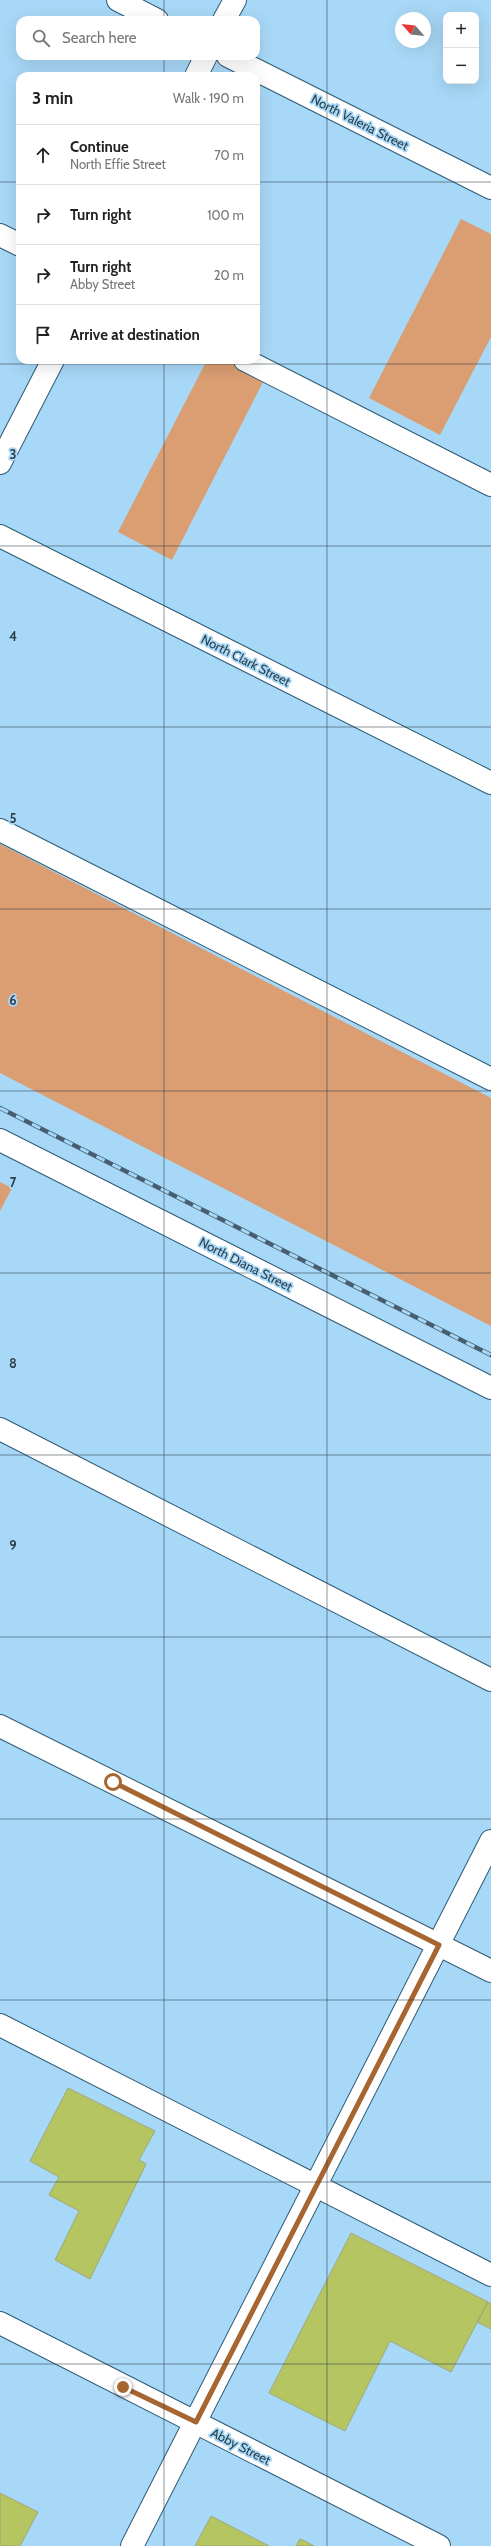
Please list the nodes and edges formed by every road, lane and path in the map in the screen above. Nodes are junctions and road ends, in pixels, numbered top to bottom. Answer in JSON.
{"nodes":[{"id":1,"x":118,"y":0,"type":"edge"},
{"id":2,"x":234,"y":0,"type":"edge"},
{"id":3,"x":149,"y":16,"type":"edge"},
{"id":4,"x":226,"y":16,"type":"edge"},
{"id":5,"x":204,"y":60,"type":"edge"},
{"id":6,"x":236,"y":60,"type":"edge"},
{"id":7,"x":198,"y":72,"type":"edge"},
{"id":8,"x":260,"y":72,"type":"edge"},
{"id":9,"x":260,"y":72,"type":"edge"},
{"id":10,"x":491,"y":188,"type":"edge"},
{"id":11,"x":0,"y":235,"type":"edge"},
{"id":12,"x":16,"y":243,"type":"edge"},
{"id":13,"x":51,"y":364,"type":"edge"},
{"id":14,"x":253,"y":364,"type":"edge"},
{"id":15,"x":0,"y":463,"type":"edge"},
{"id":16,"x":491,"y":485,"type":"edge"},
{"id":17,"x":0,"y":536,"type":"edge"},
{"id":18,"x":491,"y":783,"type":"edge"},
{"id":19,"x":0,"y":830,"type":"edge"},
{"id":20,"x":491,"y":1079,"type":"edge"},
{"id":21,"x":0,"y":1140,"type":"edge"},
{"id":22,"x":491,"y":1388,"type":"edge"},
{"id":23,"x":0,"y":1429,"type":"edge"},
{"id":24,"x":491,"y":1680,"type":"edge"},
{"id":25,"x":0,"y":1726,"type":"edge"},
{"id":26,"x":491,"y":1841,"type":"edge"},
{"id":27,"x":439,"y":1945,"type":"junction"},
{"id":28,"x":491,"y":1971,"type":"edge"},
{"id":29,"x":0,"y":2025,"type":"edge"},
{"id":30,"x":316,"y":2186,"type":"junction"},
{"id":31,"x":491,"y":2275,"type":"edge"},
{"id":32,"x":0,"y":2323,"type":"edge"},
{"id":33,"x":196,"y":2422,"type":"junction"},
{"id":34,"x":132,"y":2546,"type":"edge"},
{"id":35,"x":438,"y":2546,"type":"edge"}],
"edges":[{"from":1,"to":3,"type":"street"},
{"from":2,"to":4,"type":"street"},
{"from":5,"to":7,"type":"street"},
{"from":6,"to":9,"type":"street","name":"North Valeria Street"},
{"from":8,"to":10,"type":"street","name":"North Valeria Street"},
{"from":11,"to":12,"type":"street"},
{"from":13,"to":15,"type":"street"},
{"from":14,"to":16,"type":"street"},
{"from":17,"to":18,"type":"street","name":"North Clark Street"},
{"from":19,"to":20,"type":"street"},
{"from":21,"to":22,"type":"street","name":"North Diana Street"},
{"from":23,"to":24,"type":"street"},
{"from":25,"to":27,"type":"street"},
{"from":26,"to":27,"type":"street"},
{"from":27,"to":28,"type":"street"},
{"from":27,"to":30,"type":"street"},
{"from":29,"to":30,"type":"street"},
{"from":30,"to":31,"type":"street"},
{"from":30,"to":33,"type":"street"},
{"from":32,"to":33,"type":"street","name":"Abby Street"},
{"from":33,"to":34,"type":"street"},
{"from":33,"to":35,"type":"street","name":"Abby Street"}]}
